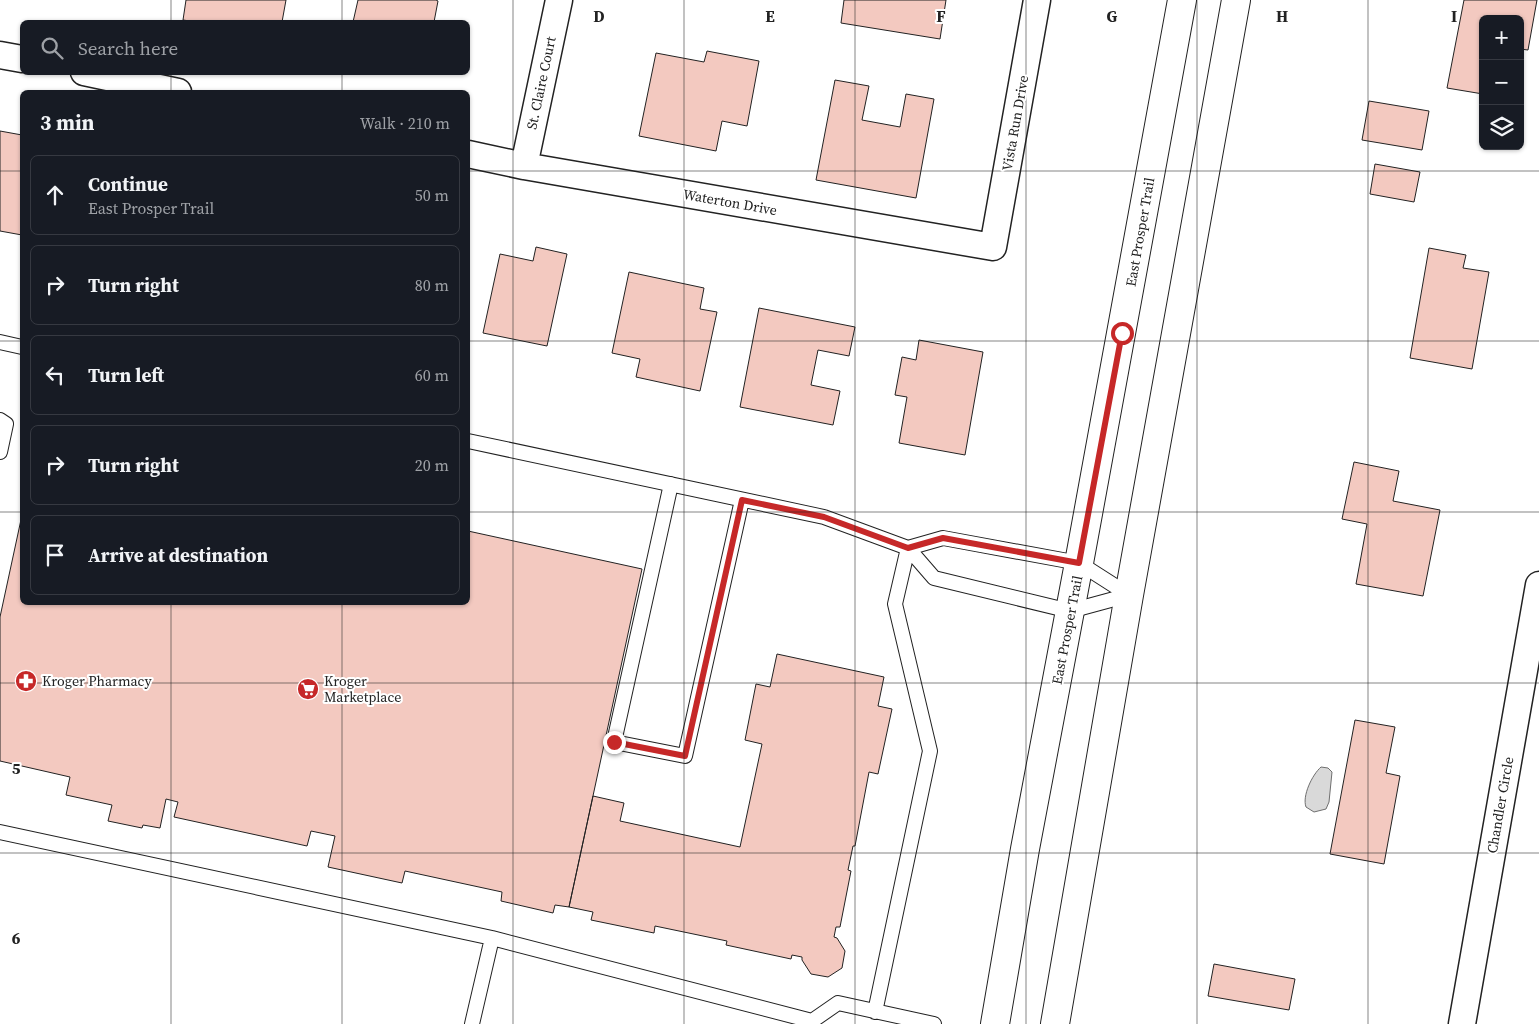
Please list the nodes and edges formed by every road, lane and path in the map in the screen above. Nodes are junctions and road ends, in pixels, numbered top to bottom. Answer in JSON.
{"nodes":[{"id":1,"x":559,"y":0,"type":"edge"},
{"id":2,"x":1036,"y":0,"type":"edge"},
{"id":3,"x":1182,"y":0,"type":"edge"},
{"id":4,"x":1236,"y":0,"type":"edge"},
{"id":5,"x":0,"y":55,"type":"edge"},
{"id":6,"x":20,"y":60,"type":"edge"},
{"id":7,"x":98,"y":75,"type":"edge"},
{"id":8,"x":169,"y":90,"type":"edge"},
{"id":9,"x":470,"y":154,"type":"edge"},
{"id":10,"x":524,"y":166,"type":"junction"},
{"id":11,"x":993,"y":247,"type":"joint"},
{"id":12,"x":0,"y":342,"type":"edge"},
{"id":13,"x":20,"y":347,"type":"edge"},
{"id":14,"x":0,"y":420,"type":"edge"},
{"id":15,"x":470,"y":441,"type":"edge"},
{"id":16,"x":0,"y":452,"type":"edge"},
{"id":17,"x":671,"y":484,"type":"junction"},
{"id":18,"x":742,"y":500,"type":"junction"},
{"id":19,"x":908,"y":548,"type":"junction"},
{"id":20,"x":1079,"y":563,"type":"junction"},
{"id":21,"x":1539,"y":585,"type":"edge"},
{"id":22,"x":1129,"y":595,"type":"junction"},
{"id":23,"x":1070,"y":611,"type":"junction"},
{"id":24,"x":0,"y":832,"type":"edge"},
{"id":25,"x":492,"y":938,"type":"junction"},
{"id":26,"x":876,"y":1012,"type":"junction"},
{"id":27,"x":813,"y":1023,"type":"edge"},
{"id":28,"x":472,"y":1024,"type":"edge"},
{"id":29,"x":934,"y":1024,"type":"edge"},
{"id":30,"x":995,"y":1024,"type":"edge"},
{"id":31,"x":1055,"y":1024,"type":"edge"},
{"id":32,"x":1462,"y":1024,"type":"edge"}],
"edges":[{"from":1,"to":10,"type":"street","name":"St. Claire Court"},
{"from":2,"to":11,"type":"street","name":"Vista Run Drive"},
{"from":3,"to":20,"type":"main road","name":"East Prosper Trail"},
{"from":4,"to":22,"type":"main road"},
{"from":5,"to":6,"type":"street"},
{"from":7,"to":8,"type":"street"},
{"from":9,"to":10,"type":"street","name":"Waterton Drive"},
{"from":10,"to":11,"type":"street","name":"Waterton Drive"},
{"from":12,"to":13,"type":"lane"},
{"from":14,"to":16,"type":"lane"},
{"from":15,"to":17,"type":"lane"},
{"from":17,"to":18,"type":"lane"},
{"from":17,"to":18,"type":"lane"},
{"from":18,"to":19,"type":"lane"},
{"from":19,"to":20,"type":"lane"},
{"from":19,"to":23,"type":"lane"},
{"from":19,"to":26,"type":"lane"},
{"from":20,"to":22,"type":"lane"},
{"from":20,"to":23,"type":"main road","name":"East Prosper Trail"},
{"from":21,"to":32,"type":"street","name":"Chandler Circle"},
{"from":22,"to":23,"type":"lane"},
{"from":22,"to":31,"type":"main road"},
{"from":23,"to":30,"type":"main road","name":"East Prosper Trail"},
{"from":24,"to":25,"type":"lane"},
{"from":25,"to":27,"type":"lane"},
{"from":25,"to":28,"type":"lane"},
{"from":26,"to":27,"type":"lane"},
{"from":26,"to":29,"type":"lane"}]}
